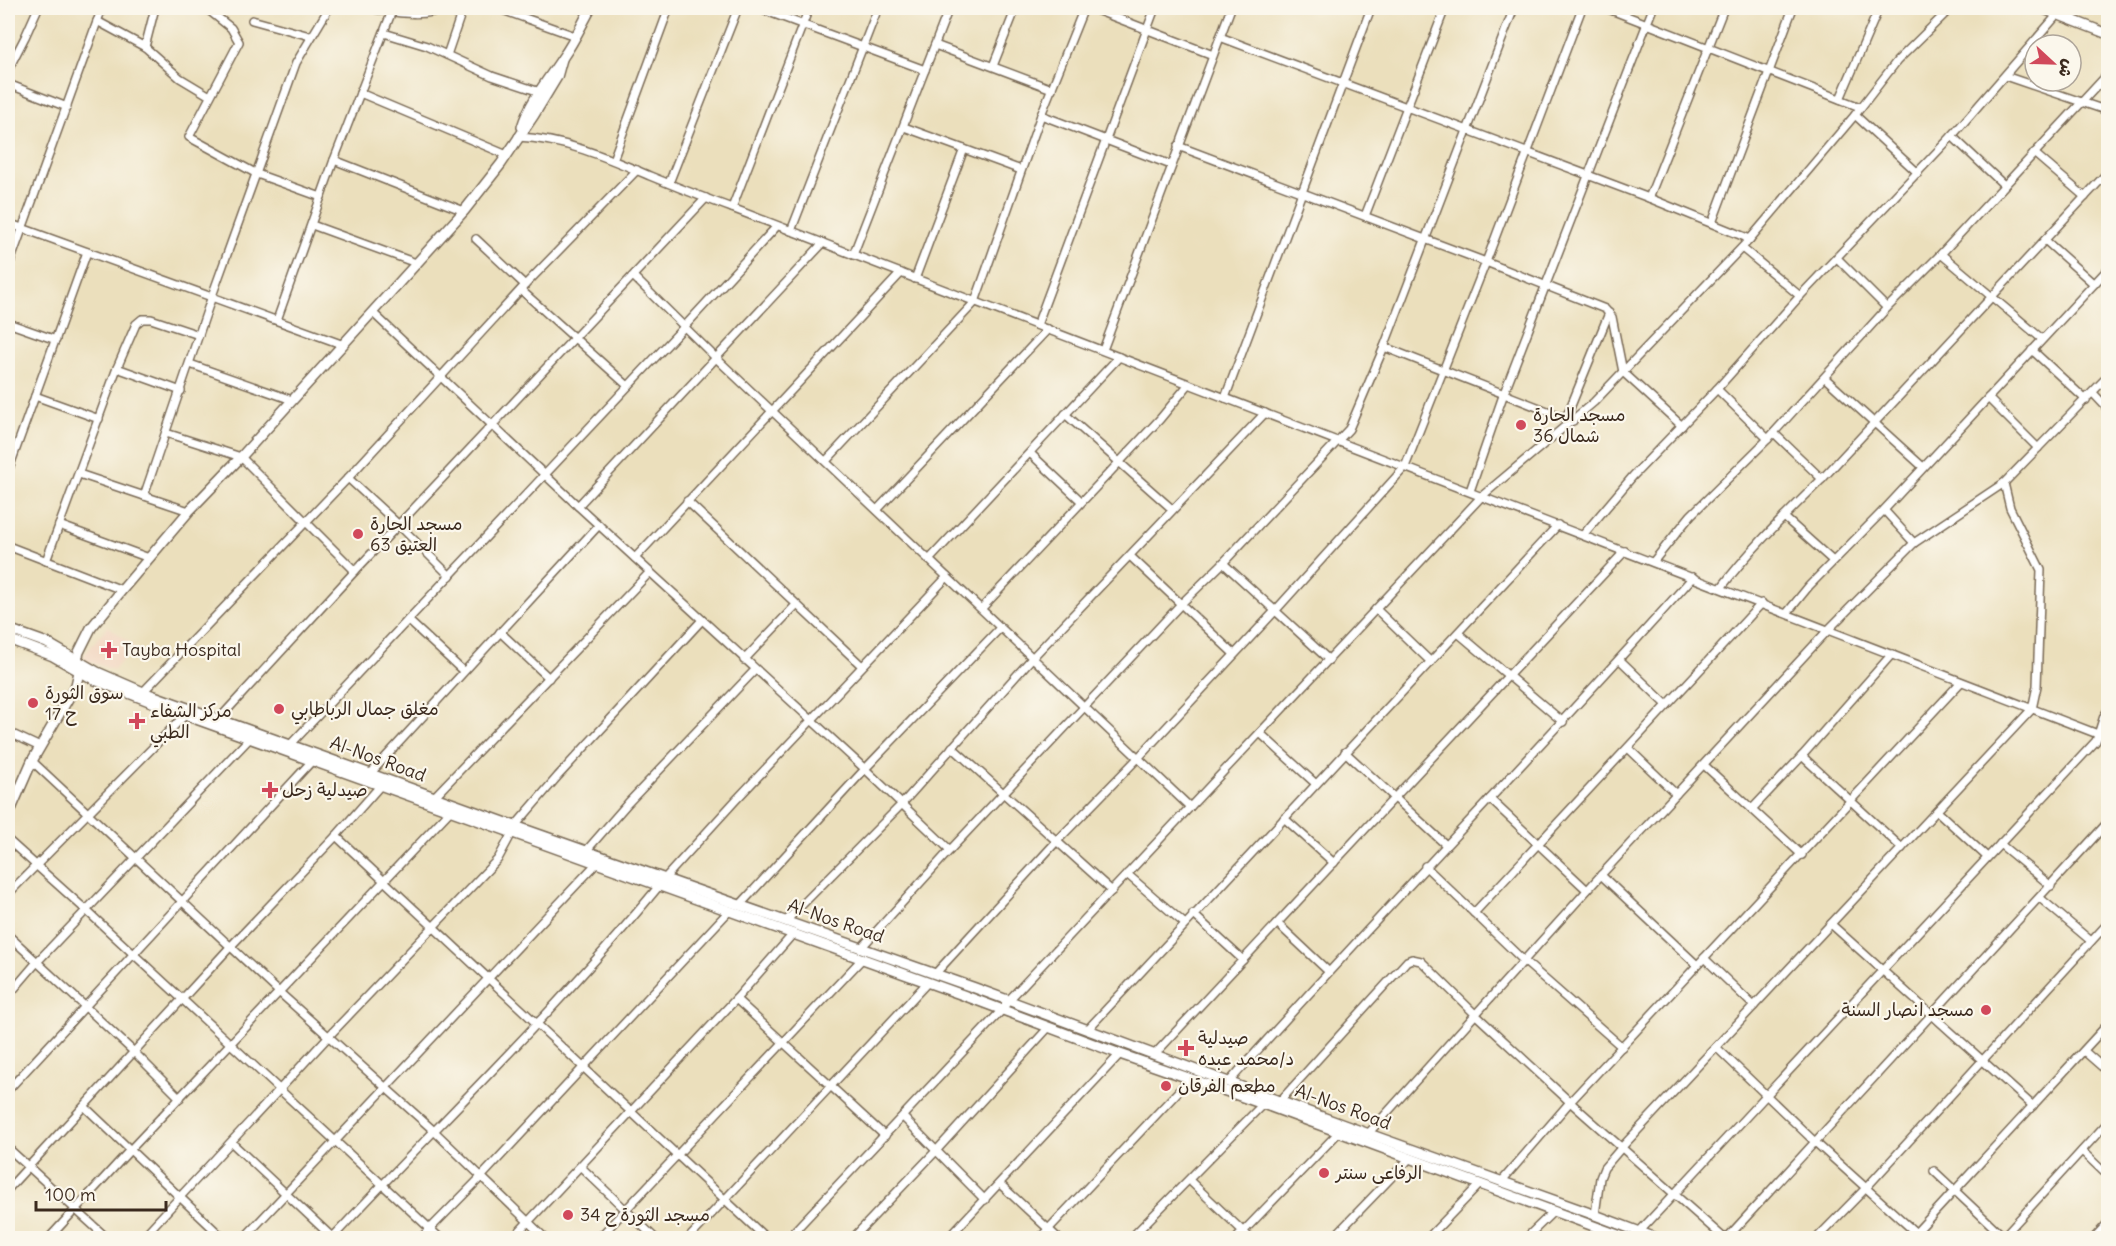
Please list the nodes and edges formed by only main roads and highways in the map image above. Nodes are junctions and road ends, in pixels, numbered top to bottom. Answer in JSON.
{"nodes":[{"id":1,"x":591,"y":8,"type":"edge"},
{"id":2,"x":2041,"y":8,"type":"edge"},
{"id":3,"x":2078,"y":8,"type":"edge"},
{"id":4,"x":2070,"y":18,"type":"junction"},
{"id":5,"x":2109,"y":34,"type":"edge"},
{"id":6,"x":562,"y":59,"type":"junction"},
{"id":7,"x":520,"y":134,"type":"junction"},
{"id":8,"x":8,"y":629,"type":"edge"},
{"id":9,"x":8,"y":639,"type":"edge"},
{"id":10,"x":78,"y":660,"type":"junction"},
{"id":11,"x":79,"y":672,"type":"junction"},
{"id":12,"x":8,"y":816,"type":"edge"},
{"id":13,"x":513,"y":830,"type":"junction"},
{"id":14,"x":662,"y":882,"type":"junction"},
{"id":15,"x":1365,"y":1137,"type":"junction"},
{"id":16,"x":1620,"y":1238,"type":"edge"},
{"id":17,"x":1656,"y":1239,"type":"edge"}],
"edges":[{"from":1,"to":6,"type":"main road"},
{"from":2,"to":4,"type":"main road"},
{"from":3,"to":4,"type":"main road"},
{"from":4,"to":5,"type":"main road"},
{"from":6,"to":7,"type":"main road"},
{"from":6,"to":7,"type":"main road"},
{"from":7,"to":10,"type":"main road"},
{"from":8,"to":10,"type":"main road","name":"Al-Nos Road"},
{"from":9,"to":11,"type":"main road","name":"Al-Nos Road"},
{"from":10,"to":11,"type":"main road"},
{"from":10,"to":13,"type":"main road","name":"Al-Nos Road"},
{"from":11,"to":12,"type":"main road"},
{"from":11,"to":13,"type":"main road","name":"Al-Nos Road"},
{"from":13,"to":14,"type":"main road","name":"Al-Nos Road"},
{"from":13,"to":14,"type":"main road","name":"Al-Nos Road"},
{"from":14,"to":15,"type":"main road","name":"Al-Nos Road"},
{"from":14,"to":15,"type":"main road","name":"Al-Nos Road"},
{"from":15,"to":16,"type":"main road","name":"Al-Nos Road"},
{"from":15,"to":17,"type":"main road","name":"Al-Nos Road"}]}
